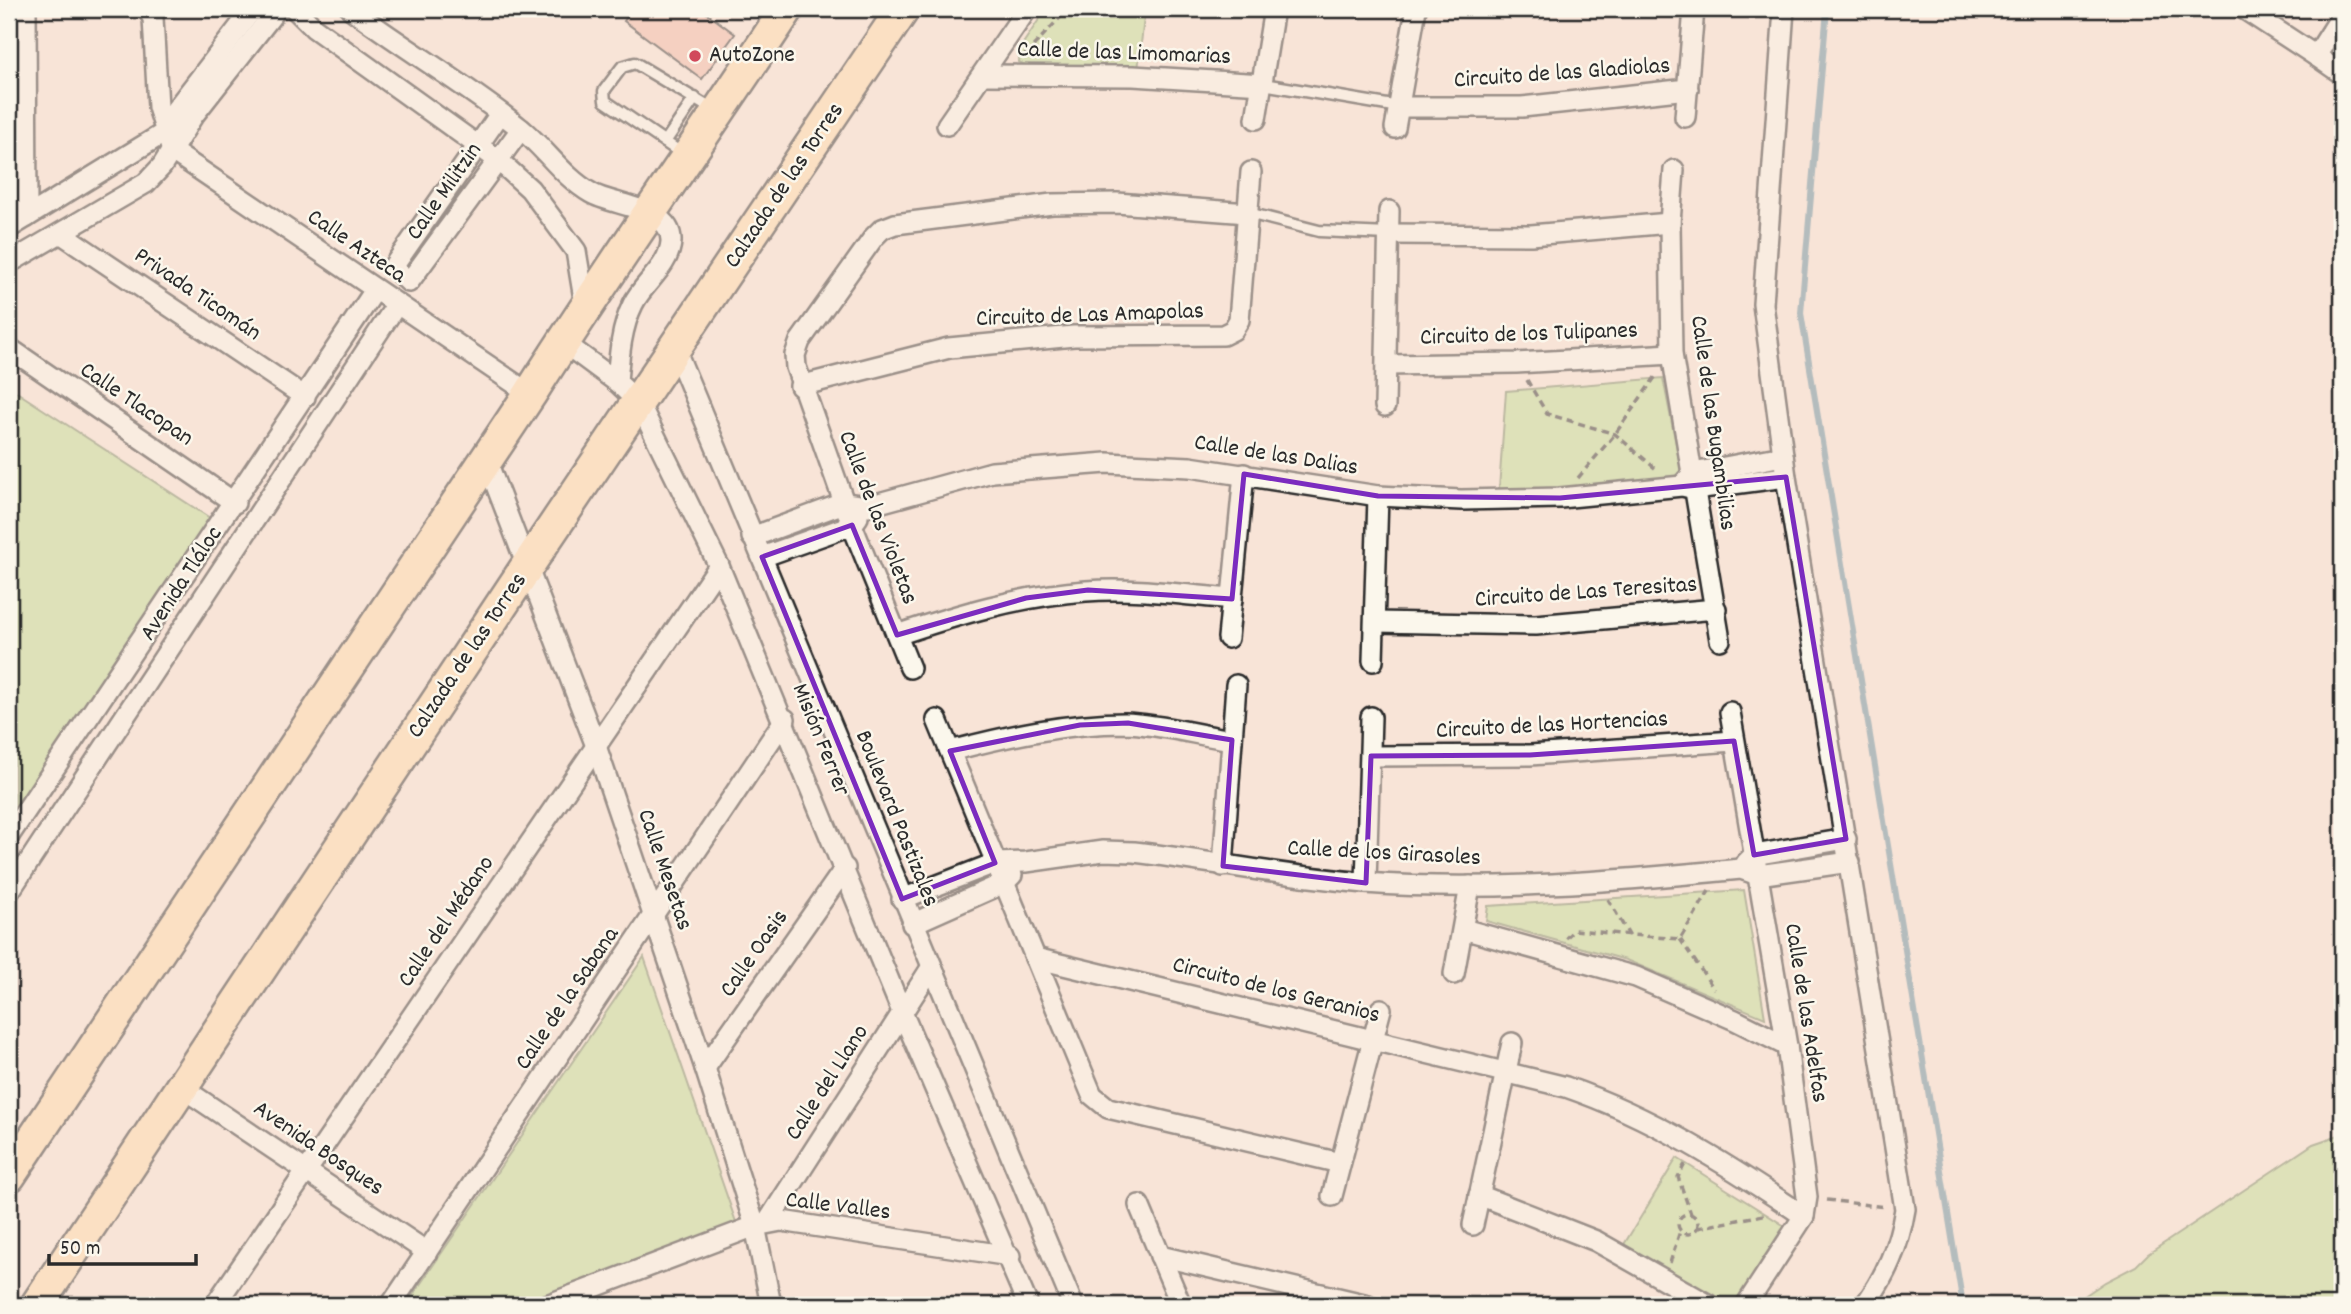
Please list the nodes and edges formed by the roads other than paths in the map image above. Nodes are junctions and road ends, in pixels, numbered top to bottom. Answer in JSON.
{"nodes":[{"id":1,"x":26,"y":9,"type":"edge"},
{"id":2,"x":253,"y":9,"type":"edge"},
{"id":3,"x":277,"y":9,"type":"edge"},
{"id":4,"x":295,"y":9,"type":"edge"},
{"id":5,"x":351,"y":9,"type":"edge"},
{"id":6,"x":787,"y":9,"type":"edge"},
{"id":7,"x":903,"y":9,"type":"edge"},
{"id":8,"x":1027,"y":9,"type":"edge"},
{"id":9,"x":1274,"y":9,"type":"edge"},
{"id":10,"x":1416,"y":9,"type":"edge"},
{"id":11,"x":1694,"y":9,"type":"edge"},
{"id":12,"x":1784,"y":9,"type":"edge"},
{"id":13,"x":2244,"y":9,"type":"edge"},
{"id":14,"x":150,"y":13,"type":"edge"},
{"id":15,"x":2342,"y":15,"type":"edge"},
{"id":16,"x":2316,"y":56,"type":"junction"},
{"id":17,"x":2342,"y":74,"type":"edge"},
{"id":18,"x":992,"y":75,"type":"junction"},
{"id":19,"x":1263,"y":84,"type":"junction"},
{"id":20,"x":1688,"y":89,"type":"junction"},
{"id":21,"x":707,"y":106,"type":"junction"},
{"id":22,"x":1399,"y":107,"type":"junction"},
{"id":23,"x":500,"y":114,"type":"junction"},
{"id":24,"x":1685,"y":117,"type":"dead end"},
{"id":25,"x":1256,"y":119,"type":"dead end"},
{"id":26,"x":947,"y":125,"type":"dead end"},
{"id":27,"x":1395,"y":128,"type":"dead end"},
{"id":28,"x":521,"y":129,"type":"junction"},
{"id":29,"x":167,"y":131,"type":"junction"},
{"id":30,"x":477,"y":146,"type":"junction"},
{"id":31,"x":172,"y":150,"type":"junction"},
{"id":32,"x":677,"y":150,"type":"junction"},
{"id":33,"x":498,"y":160,"type":"junction"},
{"id":34,"x":1674,"y":170,"type":"dead end"},
{"id":35,"x":1251,"y":172,"type":"dead end"},
{"id":36,"x":1389,"y":211,"type":"dead end"},
{"id":37,"x":652,"y":212,"type":"junction"},
{"id":38,"x":1248,"y":213,"type":"junction"},
{"id":39,"x":27,"y":217,"type":"junction"},
{"id":40,"x":1670,"y":223,"type":"junction"},
{"id":41,"x":9,"y":228,"type":"edge"},
{"id":42,"x":62,"y":234,"type":"junction"},
{"id":43,"x":1390,"y":234,"type":"junction"},
{"id":44,"x":9,"y":263,"type":"edge"},
{"id":45,"x":375,"y":290,"type":"junction"},
{"id":46,"x":397,"y":304,"type":"junction"},
{"id":47,"x":586,"y":305,"type":"junction"},
{"id":48,"x":563,"y":342,"type":"junction"},
{"id":49,"x":9,"y":348,"type":"edge"},
{"id":50,"x":676,"y":351,"type":"junction"},
{"id":51,"x":1672,"y":354,"type":"junction"},
{"id":52,"x":1387,"y":365,"type":"junction"},
{"id":53,"x":800,"y":386,"type":"junction"},
{"id":54,"x":628,"y":393,"type":"junction"},
{"id":55,"x":530,"y":394,"type":"junction"},
{"id":56,"x":304,"y":397,"type":"junction"},
{"id":57,"x":1385,"y":406,"type":"dead end"},
{"id":58,"x":1783,"y":456,"type":"junction"},
{"id":59,"x":486,"y":459,"type":"junction"},
{"id":60,"x":1244,"y":474,"type":"junction"},
{"id":61,"x":1786,"y":477,"type":"junction"},
{"id":62,"x":1686,"y":484,"type":"junction"},
{"id":63,"x":1378,"y":496,"type":"junction"},
{"id":64,"x":235,"y":503,"type":"junction"},
{"id":65,"x":844,"y":503,"type":"junction"},
{"id":66,"x":868,"y":506,"type":"junction"},
{"id":67,"x":852,"y":525,"type":"junction"},
{"id":68,"x":752,"y":537,"type":"junction"},
{"id":69,"x":762,"y":557,"type":"junction"},
{"id":70,"x":719,"y":566,"type":"junction"},
{"id":71,"x":526,"y":568,"type":"junction"},
{"id":72,"x":1231,"y":599,"type":"junction"},
{"id":73,"x":1716,"y":609,"type":"junction"},
{"id":74,"x":1375,"y":622,"type":"junction"},
{"id":75,"x":897,"y":635,"type":"junction"},
{"id":76,"x":1228,"y":638,"type":"dead end"},
{"id":77,"x":1720,"y":639,"type":"dead end"},
{"id":78,"x":1373,"y":661,"type":"dead end"},
{"id":79,"x":910,"y":668,"type":"dead end"},
{"id":80,"x":1236,"y":685,"type":"dead end"},
{"id":81,"x":1730,"y":712,"type":"dead end"},
{"id":82,"x":1371,"y":717,"type":"dead end"},
{"id":83,"x":785,"y":719,"type":"junction"},
{"id":84,"x":937,"y":720,"type":"dead end"},
{"id":85,"x":1232,"y":740,"type":"junction"},
{"id":86,"x":1734,"y":741,"type":"junction"},
{"id":87,"x":596,"y":746,"type":"junction"},
{"id":88,"x":950,"y":751,"type":"junction"},
{"id":89,"x":1371,"y":756,"type":"junction"},
{"id":90,"x":9,"y":836,"type":"edge"},
{"id":91,"x":1846,"y":839,"type":"junction"},
{"id":92,"x":1026,"y":862,"type":"junction"},
{"id":93,"x":1850,"y":862,"type":"junction"},
{"id":94,"x":995,"y":863,"type":"junction"},
{"id":95,"x":1223,"y":866,"type":"junction"},
{"id":96,"x":1751,"y":866,"type":"junction"},
{"id":97,"x":845,"y":868,"type":"junction"},
{"id":98,"x":1004,"y":883,"type":"junction"},
{"id":99,"x":1366,"y":883,"type":"junction"},
{"id":100,"x":1470,"y":886,"type":"junction"},
{"id":101,"x":9,"y":892,"type":"edge"},
{"id":102,"x":902,"y":898,"type":"junction"},
{"id":103,"x":654,"y":915,"type":"junction"},
{"id":104,"x":912,"y":924,"type":"junction"},
{"id":105,"x":1463,"y":929,"type":"junction"},
{"id":106,"x":1035,"y":958,"type":"junction"},
{"id":107,"x":930,"y":968,"type":"junction"},
{"id":108,"x":1454,"y":974,"type":"dead end"},
{"id":109,"x":1381,"y":1009,"type":"dead end"},
{"id":110,"x":902,"y":1012,"type":"junction"},
{"id":111,"x":1374,"y":1040,"type":"junction"},
{"id":112,"x":1512,"y":1043,"type":"dead end"},
{"id":113,"x":1787,"y":1046,"type":"junction"},
{"id":114,"x":705,"y":1068,"type":"junction"},
{"id":115,"x":1506,"y":1072,"type":"junction"},
{"id":116,"x":181,"y":1087,"type":"junction"},
{"id":117,"x":1340,"y":1163,"type":"junction"},
{"id":118,"x":307,"y":1170,"type":"junction"},
{"id":119,"x":9,"y":1176,"type":"edge"},
{"id":120,"x":1479,"y":1195,"type":"junction"},
{"id":121,"x":1332,"y":1196,"type":"dead end"},
{"id":122,"x":1139,"y":1205,"type":"dead end"},
{"id":123,"x":1801,"y":1207,"type":"junction"},
{"id":124,"x":761,"y":1225,"type":"junction"},
{"id":125,"x":1473,"y":1225,"type":"dead end"},
{"id":126,"x":428,"y":1252,"type":"junction"},
{"id":127,"x":1010,"y":1256,"type":"junction"},
{"id":128,"x":1160,"y":1256,"type":"junction"},
{"id":129,"x":37,"y":1305,"type":"edge"},
{"id":130,"x":215,"y":1305,"type":"edge"},
{"id":131,"x":391,"y":1305,"type":"edge"},
{"id":132,"x":547,"y":1305,"type":"edge"},
{"id":133,"x":771,"y":1305,"type":"edge"},
{"id":134,"x":1028,"y":1305,"type":"edge"},
{"id":135,"x":1073,"y":1305,"type":"edge"},
{"id":136,"x":1181,"y":1305,"type":"edge"},
{"id":137,"x":1368,"y":1305,"type":"edge"},
{"id":138,"x":1709,"y":1305,"type":"edge"},
{"id":139,"x":1746,"y":1305,"type":"edge"},
{"id":140,"x":1865,"y":1305,"type":"edge"}],
"edges":[{"from":1,"to":39,"type":"street"},
{"from":2,"to":29,"type":"street"},
{"from":3,"to":31,"type":"street"},
{"from":4,"to":30,"type":"street"},
{"from":5,"to":23,"type":"street"},
{"from":6,"to":21,"type":"main road"},
{"from":7,"to":50,"type":"main road","name":"Calzada de las Torres"},
{"from":8,"to":18,"type":"street"},
{"from":9,"to":19,"type":"street","name":"Calle de las Limomarias"},
{"from":10,"to":22,"type":"street"},
{"from":11,"to":20,"type":"street"},
{"from":12,"to":58,"type":"street"},
{"from":13,"to":16,"type":"street"},
{"from":14,"to":29,"type":"street"},
{"from":15,"to":16,"type":"street"},
{"from":16,"to":17,"type":"street"},
{"from":18,"to":19,"type":"street","name":"Calle de las Limomarias"},
{"from":18,"to":26,"type":"street"},
{"from":19,"to":22,"type":"lane"},
{"from":19,"to":25,"type":"street","name":"Calle de las Limomarias"},
{"from":20,"to":22,"type":"street","name":"Circuito de las Gladiolas"},
{"from":20,"to":24,"type":"street"},
{"from":21,"to":32,"type":"main road"},
{"from":21,"to":32,"type":"lane"},
{"from":22,"to":27,"type":"street"},
{"from":23,"to":28,"type":"street"},
{"from":23,"to":30,"type":"street","name":"Calle Militzin"},
{"from":28,"to":33,"type":"street","name":"Calle Militzin"},
{"from":28,"to":37,"type":"street"},
{"from":29,"to":31,"type":"street"},
{"from":29,"to":39,"type":"street"},
{"from":30,"to":33,"type":"street"},
{"from":30,"to":33,"type":"street","name":"Calle Militzin"},
{"from":31,"to":42,"type":"street"},
{"from":31,"to":45,"type":"street","name":"Calle Azteca"},
{"from":32,"to":37,"type":"main road"},
{"from":33,"to":47,"type":"street"},
{"from":34,"to":40,"type":"street","name":"Calle de las Bugambilias"},
{"from":35,"to":38,"type":"street","name":"Circuito de Las Amapolas"},
{"from":36,"to":43,"type":"street","name":"Circuito de los Tulipanes"},
{"from":37,"to":47,"type":"main road"},
{"from":37,"to":54,"type":"street"},
{"from":38,"to":43,"type":"lane"},
{"from":38,"to":53,"type":"street"},
{"from":38,"to":53,"type":"street","name":"Circuito de Las Amapolas"},
{"from":39,"to":41,"type":"street"},
{"from":40,"to":43,"type":"street"},
{"from":40,"to":51,"type":"street","name":"Calle de las Bugambilias"},
{"from":42,"to":44,"type":"street"},
{"from":42,"to":56,"type":"street","name":"Privada Ticomán"},
{"from":43,"to":52,"type":"street","name":"Circuito de los Tulipanes"},
{"from":45,"to":46,"type":"street","name":"Calle Azteca"},
{"from":45,"to":56,"type":"street","name":"Avenida Tláloc"},
{"from":46,"to":55,"type":"street","name":"Calle Azteca"},
{"from":46,"to":101,"type":"street","name":"Avenida Tláloc"},
{"from":47,"to":48,"type":"main road"},
{"from":48,"to":54,"type":"street"},
{"from":48,"to":55,"type":"main road"},
{"from":49,"to":64,"type":"street","name":"Calle Tlacopan"},
{"from":50,"to":54,"type":"main road","name":"Calzada de las Torres"},
{"from":50,"to":68,"type":"street","name":"Boulevard Pastizales"},
{"from":51,"to":52,"type":"street","name":"Circuito de los Tulipanes"},
{"from":51,"to":62,"type":"street","name":"Calle de las Bugambilias"},
{"from":52,"to":57,"type":"street","name":"Circuito de los Tulipanes"},
{"from":53,"to":65,"type":"street","name":"Calle de las Violetas"},
{"from":54,"to":70,"type":"street","name":"Misión Ferrer"},
{"from":54,"to":71,"type":"main road","name":"Calzada de las Torres"},
{"from":55,"to":59,"type":"main road"},
{"from":56,"to":64,"type":"street","name":"Avenida Tláloc"},
{"from":58,"to":61,"type":"street"},
{"from":58,"to":62,"type":"street","name":"Calle de las Dalias"},
{"from":59,"to":71,"type":"street","name":"Calle Mesetas"},
{"from":59,"to":119,"type":"main road"},
{"from":60,"to":63,"type":"street","name":"Calle de las Dalias"},
{"from":60,"to":66,"type":"street","name":"Calle de las Dalias"},
{"from":60,"to":72,"type":"street"},
{"from":61,"to":62,"type":"street","name":"Calle de las Dalias"},
{"from":61,"to":91,"type":"street"},
{"from":62,"to":63,"type":"street","name":"Calle de las Dalias"},
{"from":62,"to":73,"type":"street","name":"Calle de las Bugambilias"},
{"from":63,"to":74,"type":"street"},
{"from":64,"to":90,"type":"street","name":"Avenida Tláloc"},
{"from":65,"to":66,"type":"street","name":"Calle de las Dalias"},
{"from":65,"to":67,"type":"street","name":"Calle de las Violetas"},
{"from":65,"to":68,"type":"street","name":"Calle de las Dalias"},
{"from":66,"to":67,"type":"street"},
{"from":67,"to":69,"type":"street"},
{"from":67,"to":75,"type":"street","name":"Calle de las Violetas"},
{"from":68,"to":69,"type":"street","name":"Boulevard Pastizales"},
{"from":69,"to":102,"type":"street","name":"Boulevard Pastizales"},
{"from":70,"to":83,"type":"street","name":"Misión Ferrer"},
{"from":70,"to":87,"type":"street","name":"Calle del Médano"},
{"from":71,"to":87,"type":"street","name":"Calle Mesetas"},
{"from":71,"to":116,"type":"main road","name":"Calzada de las Torres"},
{"from":72,"to":75,"type":"street"},
{"from":72,"to":76,"type":"street"},
{"from":73,"to":74,"type":"street","name":"Circuito de Las Teresitas"},
{"from":73,"to":77,"type":"street","name":"Calle de las Bugambilias"},
{"from":74,"to":78,"type":"street"},
{"from":75,"to":79,"type":"street","name":"Calle de las Violetas"},
{"from":80,"to":85,"type":"street"},
{"from":81,"to":86,"type":"street","name":"Calle de las Adelfas"},
{"from":82,"to":89,"type":"street"},
{"from":83,"to":97,"type":"street","name":"Misión Ferrer"},
{"from":83,"to":103,"type":"street","name":"Calle de la Sabana"},
{"from":84,"to":88,"type":"street"},
{"from":85,"to":88,"type":"street"},
{"from":85,"to":95,"type":"street"},
{"from":86,"to":89,"type":"street","name":"Circuito de las Hortencias"},
{"from":86,"to":96,"type":"street","name":"Calle de las Adelfas"},
{"from":87,"to":103,"type":"street","name":"Calle Mesetas"},
{"from":87,"to":118,"type":"street","name":"Calle del Médano"},
{"from":88,"to":94,"type":"street"},
{"from":89,"to":99,"type":"street"},
{"from":91,"to":93,"type":"street"},
{"from":91,"to":96,"type":"street","name":"Calle de los Girasoles"},
{"from":92,"to":94,"type":"street","name":"Calle de los Girasoles"},
{"from":92,"to":95,"type":"street","name":"Calle de los Girasoles"},
{"from":92,"to":98,"type":"street"},
{"from":93,"to":96,"type":"street","name":"Calle de los Girasoles"},
{"from":93,"to":140,"type":"street"},
{"from":94,"to":98,"type":"street"},
{"from":94,"to":102,"type":"street","name":"Calle de los Girasoles"},
{"from":95,"to":99,"type":"street","name":"Calle de los Girasoles"},
{"from":96,"to":100,"type":"street","name":"Calle de los Girasoles"},
{"from":96,"to":113,"type":"street","name":"Calle de las Adelfas"},
{"from":97,"to":110,"type":"street","name":"Misión Ferrer"},
{"from":97,"to":114,"type":"street","name":"Calle Oasis"},
{"from":98,"to":104,"type":"street"},
{"from":98,"to":106,"type":"street"},
{"from":99,"to":100,"type":"street","name":"Calle de los Girasoles"},
{"from":100,"to":105,"type":"street"},
{"from":102,"to":104,"type":"street","name":"Boulevard Pastizales"},
{"from":103,"to":114,"type":"street","name":"Calle Mesetas"},
{"from":103,"to":126,"type":"street","name":"Calle de la Sabana"},
{"from":104,"to":107,"type":"street","name":"Boulevard Pastizales"},
{"from":105,"to":108,"type":"street"},
{"from":105,"to":113,"type":"street"},
{"from":106,"to":111,"type":"street","name":"Circuito de los Geranios"},
{"from":106,"to":117,"type":"street"},
{"from":107,"to":110,"type":"street","name":"Calle del Llano"},
{"from":107,"to":135,"type":"street","name":"Boulevard Pastizales"},
{"from":109,"to":111,"type":"street"},
{"from":110,"to":124,"type":"street","name":"Calle del Llano"},
{"from":110,"to":127,"type":"street","name":"Misión Ferrer"},
{"from":111,"to":115,"type":"street","name":"Circuito de los Geranios"},
{"from":111,"to":117,"type":"street"},
{"from":112,"to":115,"type":"street"},
{"from":113,"to":123,"type":"street","name":"Calle de las Adelfas"},
{"from":114,"to":124,"type":"street","name":"Calle Mesetas"},
{"from":115,"to":120,"type":"street"},
{"from":115,"to":123,"type":"street","name":"Circuito de los Geranios"},
{"from":116,"to":118,"type":"street","name":"Avenida Bosques"},
{"from":116,"to":129,"type":"main road","name":"Calzada de las Torres"},
{"from":117,"to":121,"type":"street"},
{"from":118,"to":126,"type":"street","name":"Avenida Bosques"},
{"from":118,"to":130,"type":"street","name":"Calle del Médano"},
{"from":120,"to":125,"type":"street"},
{"from":120,"to":138,"type":"street"},
{"from":122,"to":128,"type":"street"},
{"from":123,"to":139,"type":"street"},
{"from":124,"to":127,"type":"street","name":"Calle Valles"},
{"from":124,"to":132,"type":"street","name":"Calle Valles"},
{"from":124,"to":133,"type":"street","name":"Calle Mesetas"},
{"from":126,"to":131,"type":"street","name":"Calle de la Sabana"},
{"from":127,"to":134,"type":"street","name":"Misión Ferrer"},
{"from":128,"to":136,"type":"street"},
{"from":128,"to":137,"type":"street"}]}
